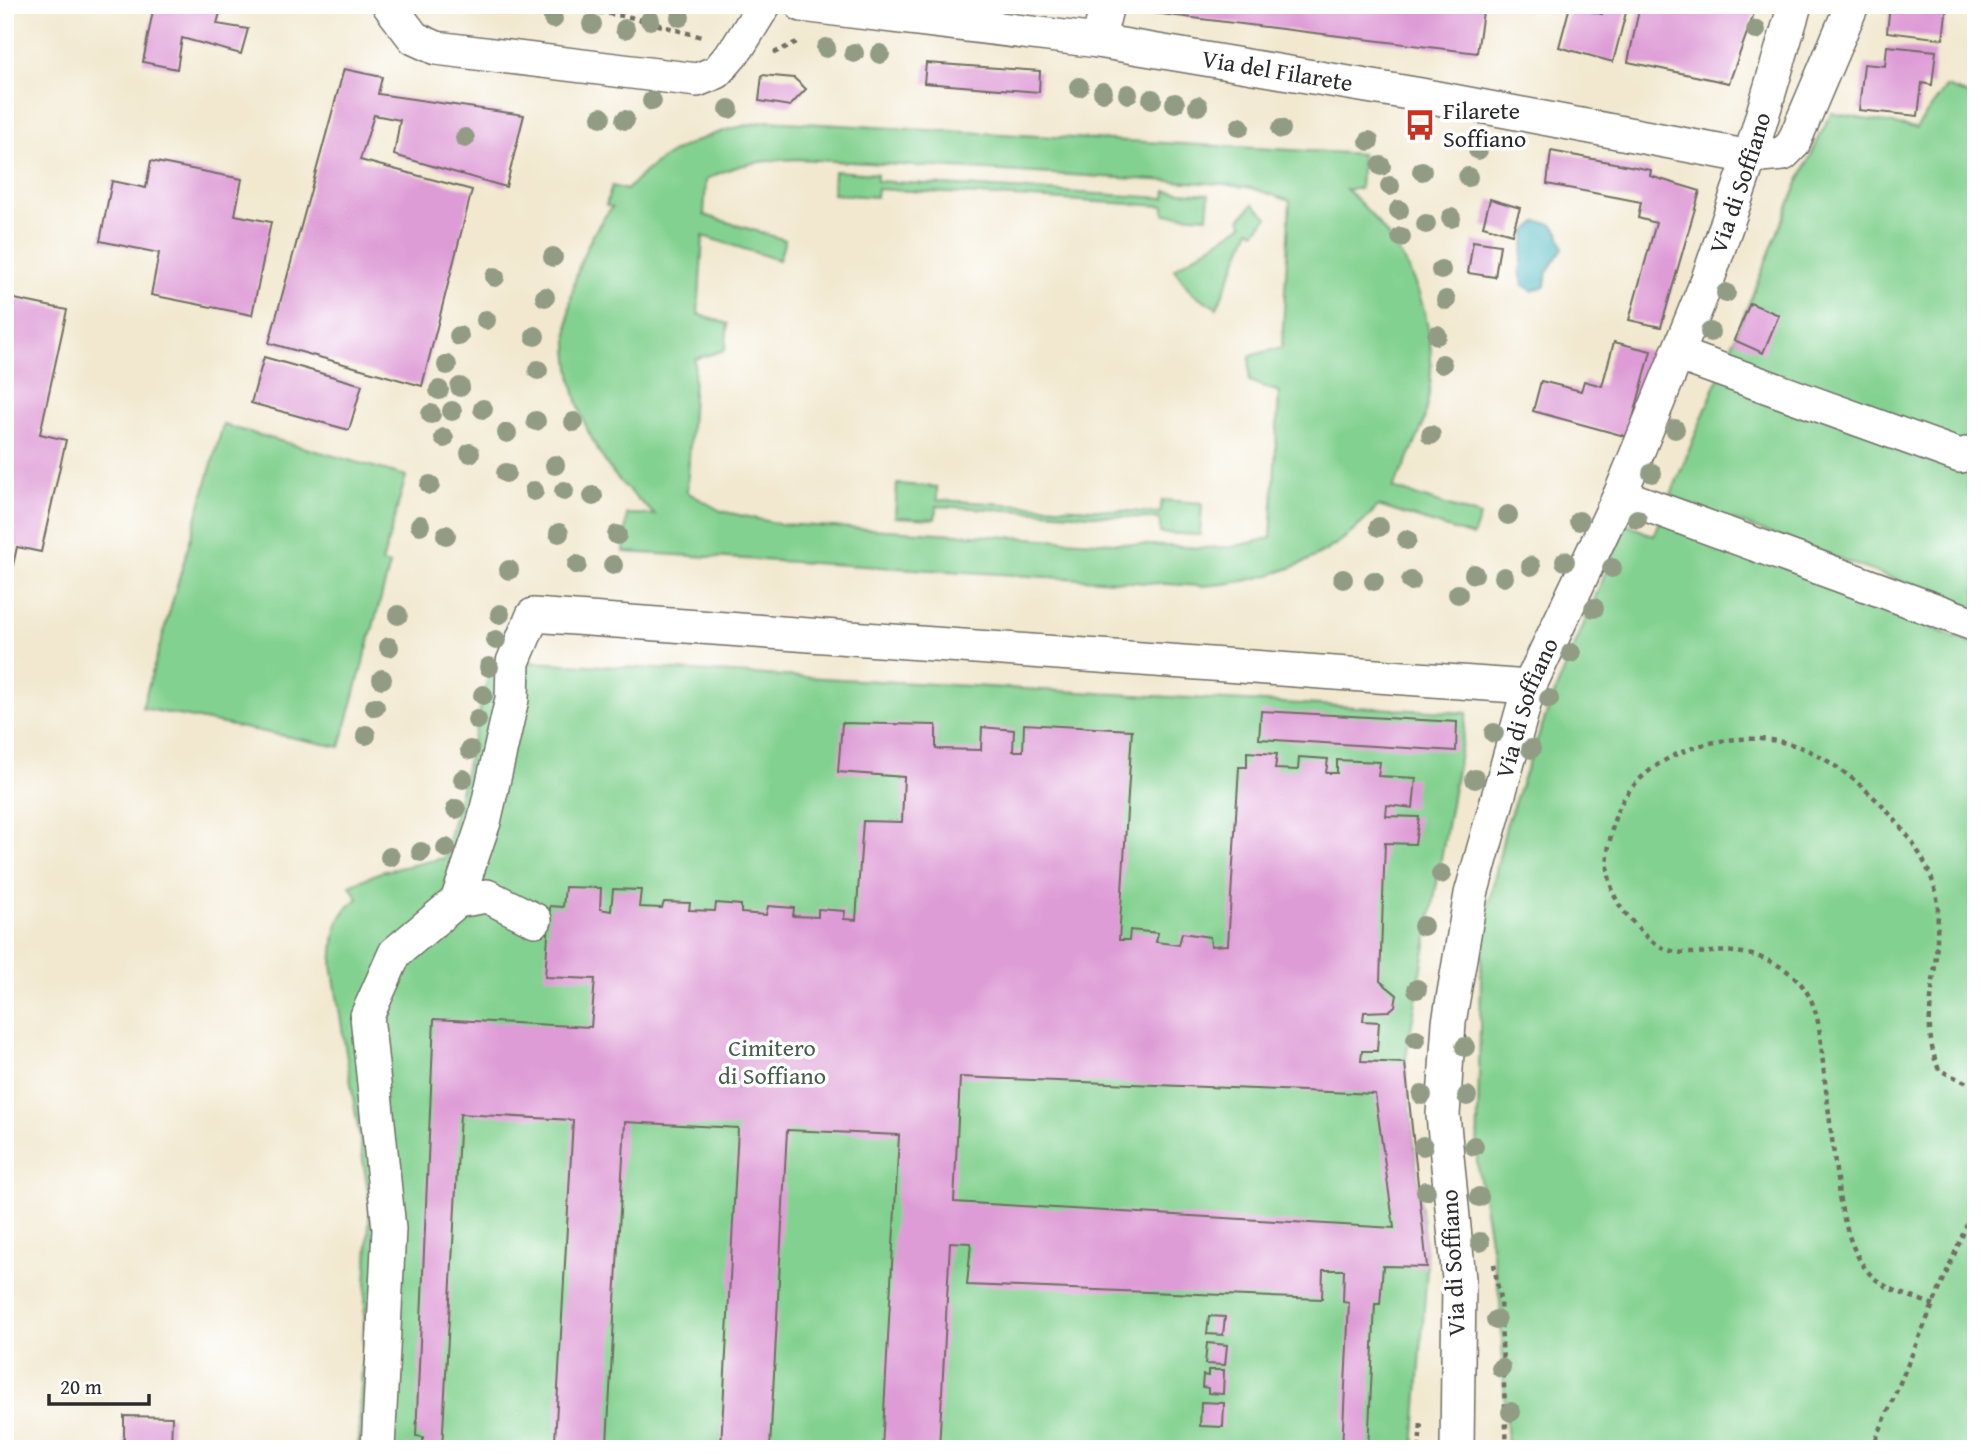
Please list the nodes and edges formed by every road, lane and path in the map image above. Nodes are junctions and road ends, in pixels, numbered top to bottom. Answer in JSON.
{"nodes":[{"id":1,"x":389,"y":5,"type":"edge"},
{"id":2,"x":549,"y":5,"type":"edge"},
{"id":3,"x":764,"y":5,"type":"edge"},
{"id":4,"x":802,"y":5,"type":"edge"},
{"id":5,"x":1107,"y":5,"type":"edge"},
{"id":6,"x":1795,"y":5,"type":"edge"},
{"id":7,"x":1852,"y":5,"type":"edge"},
{"id":8,"x":803,"y":38,"type":"dead end"},
{"id":9,"x":1098,"y":41,"type":"junction"},
{"id":10,"x":738,"y":47,"type":"junction"},
{"id":11,"x":1750,"y":157,"type":"junction"},
{"id":12,"x":1677,"y":354,"type":"junction"},
{"id":13,"x":1976,"y":451,"type":"edge"},
{"id":14,"x":1620,"y":495,"type":"junction"},
{"id":15,"x":1976,"y":625,"type":"edge"},
{"id":16,"x":1530,"y":687,"type":"junction"},
{"id":17,"x":457,"y":901,"type":"junction"},
{"id":18,"x":535,"y":920,"type":"dead end"},
{"id":19,"x":1976,"y":1087,"type":"edge"},
{"id":20,"x":1976,"y":1203,"type":"edge"},
{"id":21,"x":1494,"y":1262,"type":"dead end"},
{"id":22,"x":1934,"y":1305,"type":"junction"},
{"id":23,"x":378,"y":1449,"type":"edge"},
{"id":24,"x":1457,"y":1449,"type":"edge"},
{"id":25,"x":1507,"y":1449,"type":"edge"},
{"id":26,"x":1872,"y":1449,"type":"edge"}],
"edges":[{"from":1,"to":10,"type":"street"},
{"from":2,"to":10,"type":"path"},
{"from":3,"to":10,"type":"street"},
{"from":4,"to":9,"type":"street","name":"Via del Filarete"},
{"from":5,"to":9,"type":"street"},
{"from":6,"to":11,"type":"street","name":"Via di Soffiano"},
{"from":7,"to":11,"type":"street","name":"Via del Filarete"},
{"from":8,"to":10,"type":"path"},
{"from":9,"to":11,"type":"street","name":"Via del Filarete"},
{"from":11,"to":12,"type":"street","name":"Via di Soffiano"},
{"from":12,"to":13,"type":"street"},
{"from":12,"to":14,"type":"street","name":"Via di Soffiano"},
{"from":14,"to":15,"type":"street"},
{"from":14,"to":16,"type":"street","name":"Via di Soffiano"},
{"from":16,"to":17,"type":"street"},
{"from":16,"to":24,"type":"street","name":"Via di Soffiano"},
{"from":17,"to":18,"type":"street"},
{"from":17,"to":23,"type":"street"},
{"from":19,"to":22,"type":"path"},
{"from":20,"to":22,"type":"path"},
{"from":21,"to":25,"type":"path"},
{"from":22,"to":26,"type":"path"}]}
